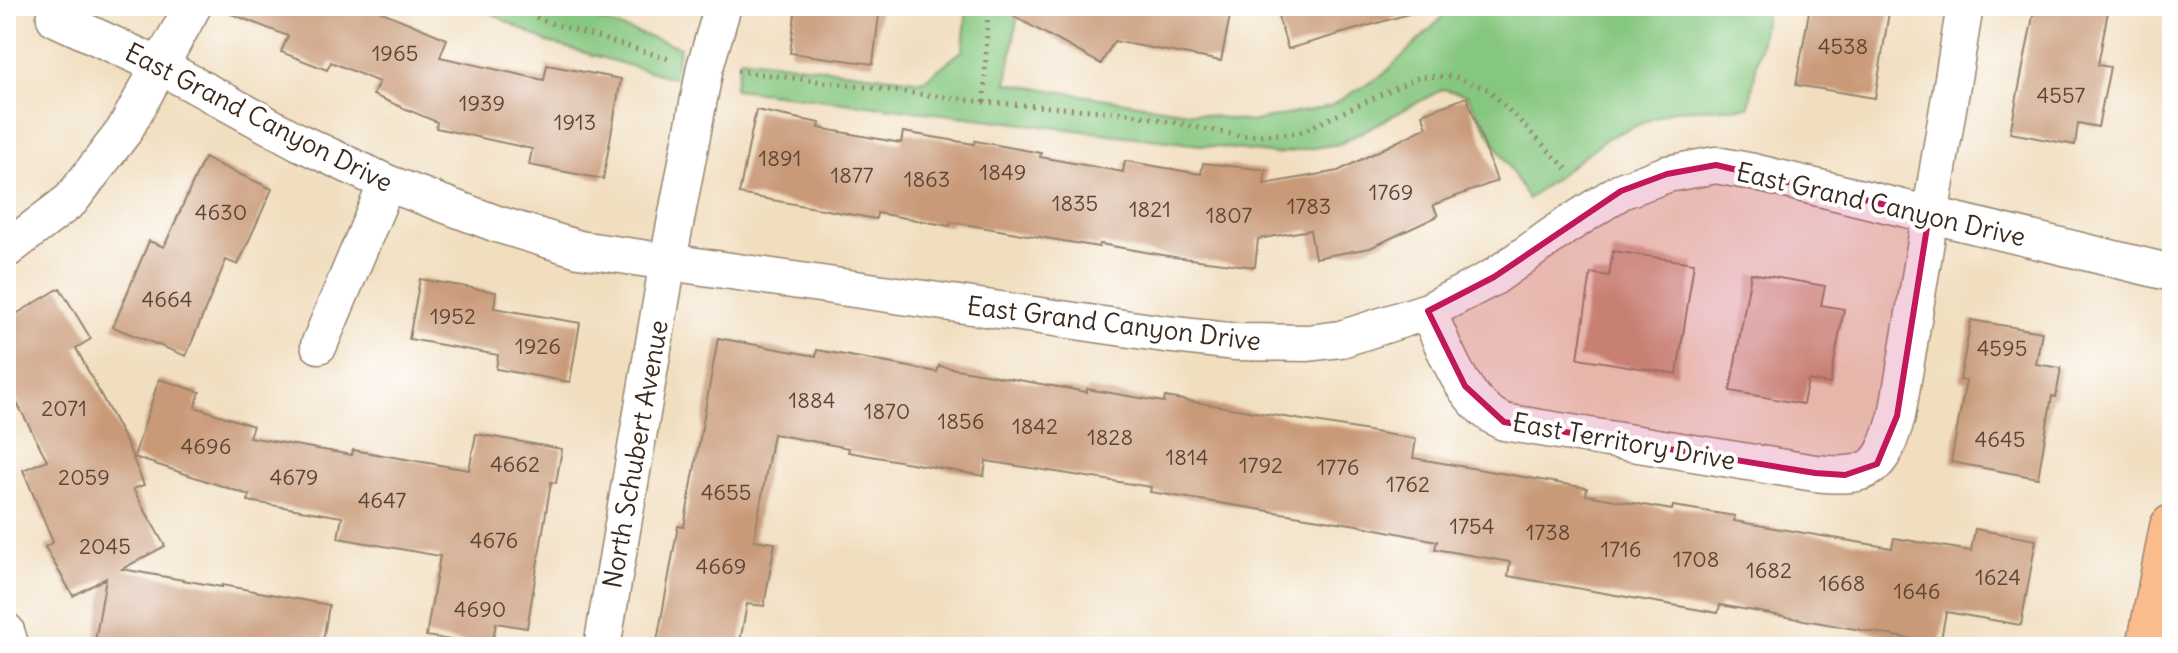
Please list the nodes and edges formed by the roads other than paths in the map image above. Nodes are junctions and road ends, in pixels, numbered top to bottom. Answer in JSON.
{"nodes":[{"id":1,"x":193,"y":6,"type":"edge"},
{"id":2,"x":723,"y":6,"type":"edge"},
{"id":3,"x":1965,"y":6,"type":"edge"},
{"id":4,"x":55,"y":18,"type":"dead end"},
{"id":5,"x":160,"y":66,"type":"junction"},
{"id":6,"x":387,"y":183,"type":"junction"},
{"id":7,"x":1929,"y":215,"type":"junction"},
{"id":8,"x":6,"y":250,"type":"edge"},
{"id":9,"x":668,"y":261,"type":"junction"},
{"id":10,"x":2172,"y":273,"type":"edge"},
{"id":11,"x":1428,"y":311,"type":"junction"},
{"id":12,"x":319,"y":345,"type":"dead end"},
{"id":13,"x":2172,"y":527,"type":"edge"},
{"id":14,"x":6,"y":631,"type":"edge"},
{"id":15,"x":11,"y":647,"type":"edge"},
{"id":16,"x":602,"y":647,"type":"edge"},
{"id":17,"x":2149,"y":647,"type":"edge"}],
"edges":[{"from":1,"to":5,"type":"street"},
{"from":2,"to":9,"type":"street","name":"North Schubert Avenue"},
{"from":3,"to":7,"type":"street"},
{"from":4,"to":5,"type":"street","name":"East Grand Canyon Drive"},
{"from":5,"to":6,"type":"street","name":"East Grand Canyon Drive"},
{"from":5,"to":8,"type":"street"},
{"from":6,"to":9,"type":"street","name":"East Grand Canyon Drive"},
{"from":6,"to":12,"type":"street"},
{"from":7,"to":10,"type":"street","name":"East Grand Canyon Drive"},
{"from":7,"to":11,"type":"street","name":"East Grand Canyon Drive"},
{"from":7,"to":11,"type":"street","name":"East Territory Drive"},
{"from":9,"to":11,"type":"street","name":"East Grand Canyon Drive"},
{"from":9,"to":16,"type":"street","name":"North Schubert Avenue"},
{"from":13,"to":17,"type":"main road"},
{"from":14,"to":15,"type":"street"}]}
